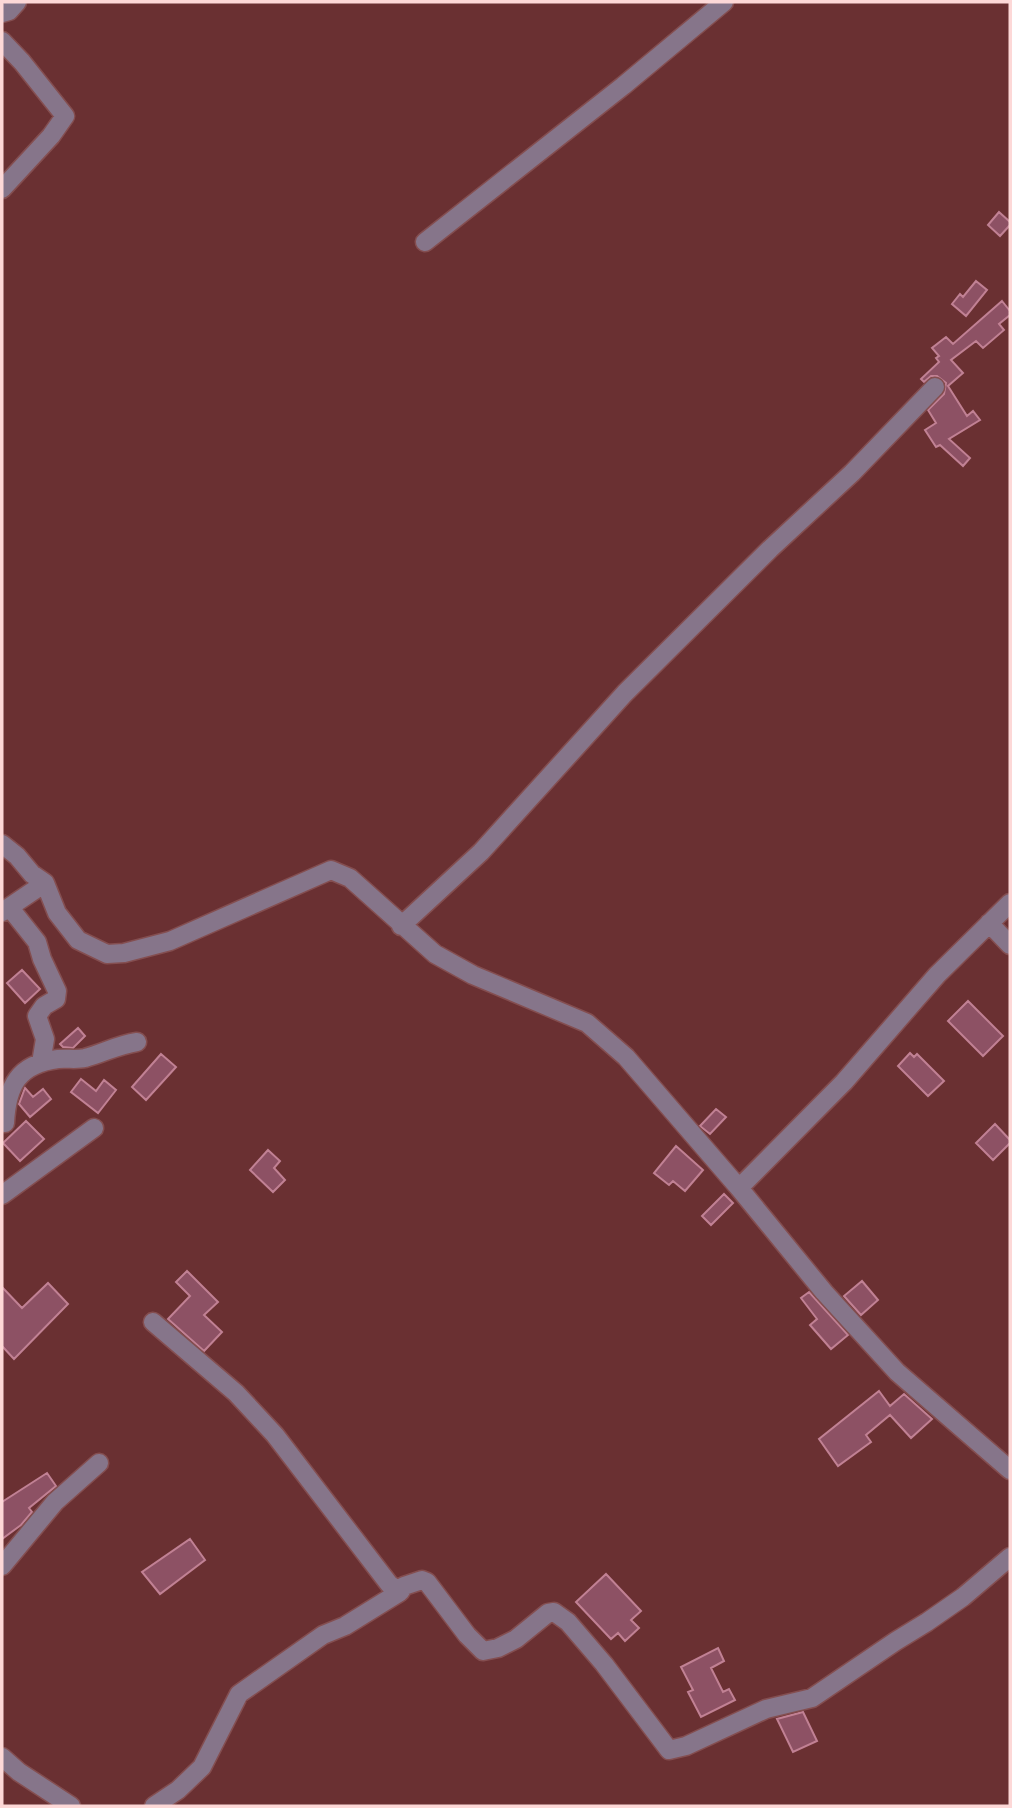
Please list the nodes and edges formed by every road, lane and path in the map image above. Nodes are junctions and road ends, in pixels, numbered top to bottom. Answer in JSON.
{"nodes":[{"id":1,"x":724,"y":2,"type":"edge"},
{"id":2,"x":2,"y":41,"type":"edge"},
{"id":3,"x":2,"y":189,"type":"edge"},
{"id":4,"x":425,"y":242,"type":"dead end"},
{"id":5,"x":935,"y":387,"type":"dead end"},
{"id":6,"x":2,"y":844,"type":"edge"},
{"id":7,"x":46,"y":883,"type":"junction"},
{"id":8,"x":1010,"y":903,"type":"edge"},
{"id":9,"x":6,"y":910,"type":"edge"},
{"id":10,"x":989,"y":923,"type":"junction"},
{"id":11,"x":401,"y":926,"type":"junction"},
{"id":12,"x":1010,"y":945,"type":"edge"},
{"id":13,"x":138,"y":1042,"type":"dead end"},
{"id":14,"x":41,"y":1063,"type":"junction"},
{"id":15,"x":5,"y":1123,"type":"dead end"},
{"id":16,"x":94,"y":1128,"type":"dead end"},
{"id":17,"x":739,"y":1188,"type":"junction"},
{"id":18,"x":2,"y":1195,"type":"edge"},
{"id":19,"x":153,"y":1322,"type":"dead end"},
{"id":20,"x":99,"y":1463,"type":"dead end"},
{"id":21,"x":1010,"y":1470,"type":"edge"},
{"id":22,"x":1010,"y":1557,"type":"edge"},
{"id":23,"x":2,"y":1566,"type":"edge"},
{"id":24,"x":400,"y":1592,"type":"junction"},
{"id":25,"x":2,"y":1757,"type":"edge"},
{"id":26,"x":71,"y":1806,"type":"edge"},
{"id":27,"x":154,"y":1806,"type":"edge"}],
"edges":[{"from":1,"to":4,"type":"street"},
{"from":2,"to":3,"type":"street"},
{"from":5,"to":11,"type":"street"},
{"from":6,"to":7,"type":"street"},
{"from":7,"to":9,"type":"street"},
{"from":7,"to":11,"type":"street"},
{"from":8,"to":10,"type":"street"},
{"from":9,"to":14,"type":"street"},
{"from":10,"to":12,"type":"street"},
{"from":10,"to":17,"type":"street"},
{"from":11,"to":17,"type":"street"},
{"from":13,"to":14,"type":"street"},
{"from":14,"to":15,"type":"street"},
{"from":16,"to":18,"type":"street"},
{"from":17,"to":21,"type":"street"},
{"from":19,"to":24,"type":"street"},
{"from":20,"to":23,"type":"street"},
{"from":22,"to":24,"type":"street"},
{"from":24,"to":27,"type":"street"},
{"from":25,"to":26,"type":"street"}]}
